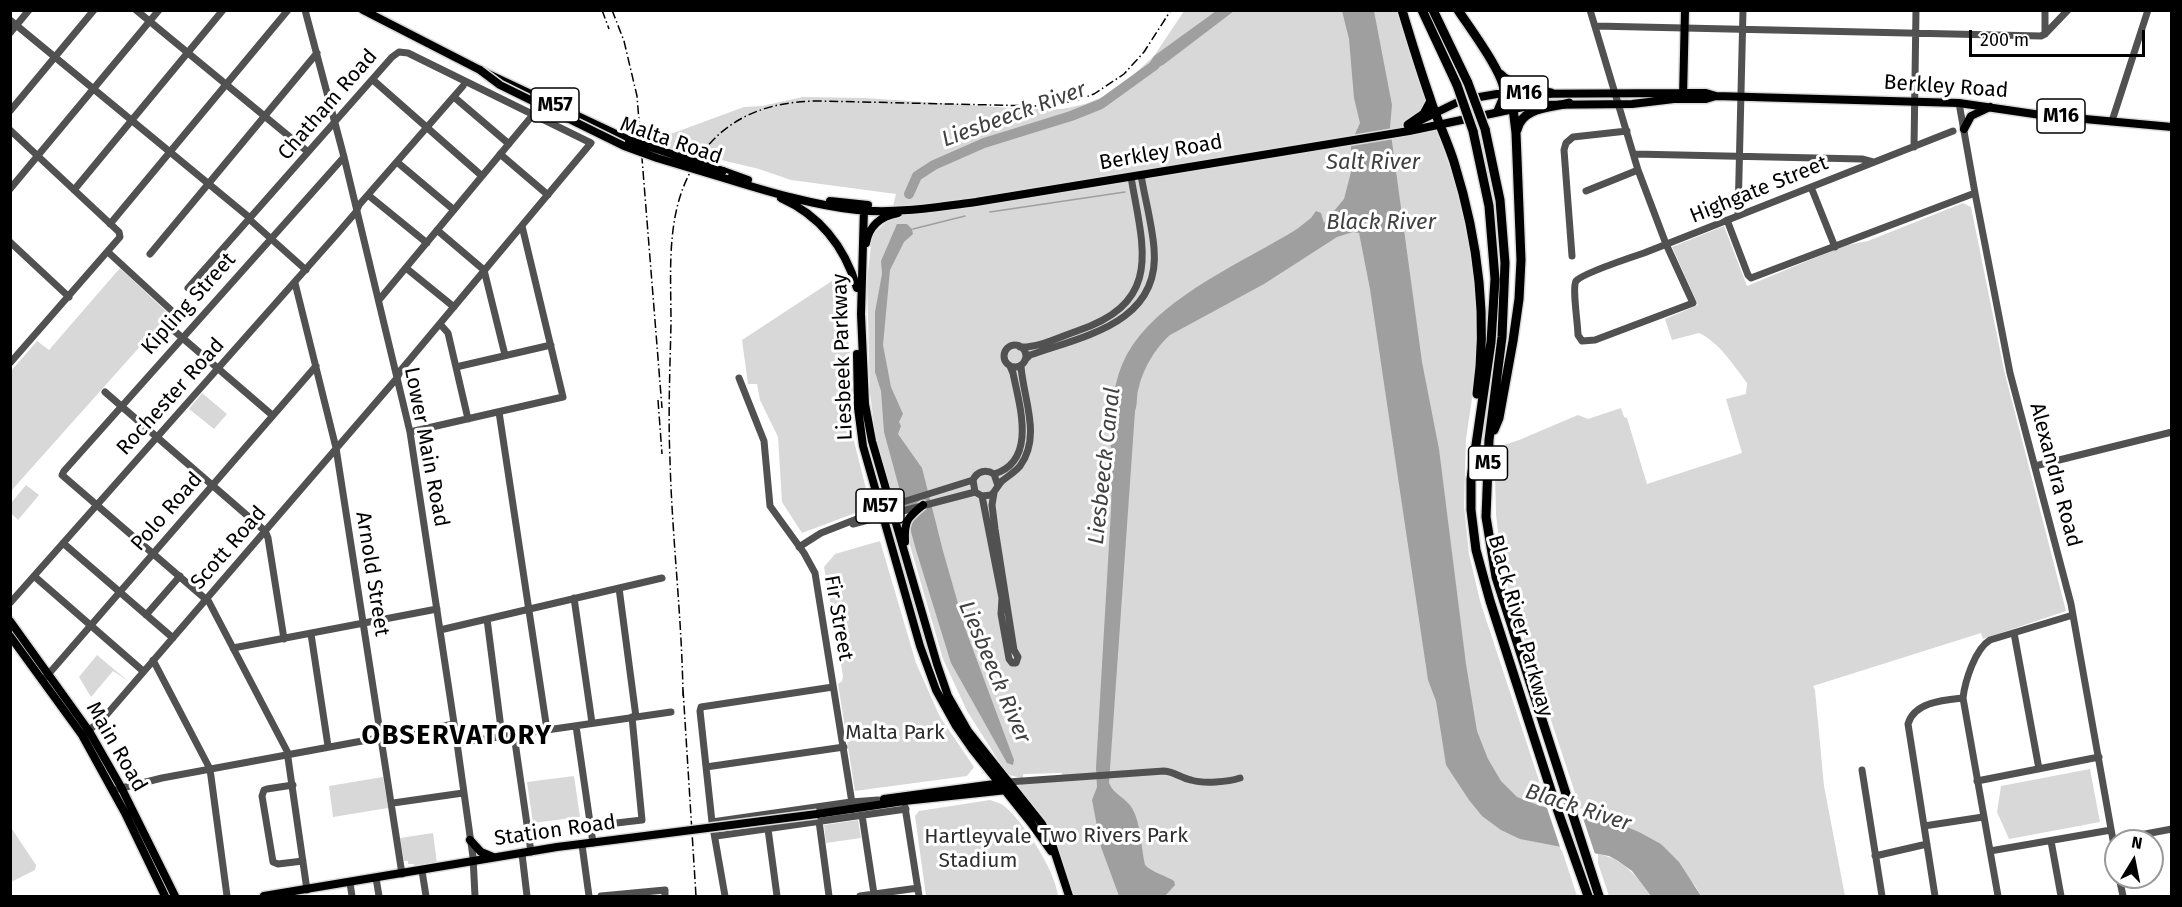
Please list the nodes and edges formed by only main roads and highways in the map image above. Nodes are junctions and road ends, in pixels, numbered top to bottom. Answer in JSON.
{"nodes":[{"id":1,"x":363,"y":10,"type":"edge"},
{"id":2,"x":1402,"y":10,"type":"edge"},
{"id":3,"x":1422,"y":10,"type":"edge"},
{"id":4,"x":1433,"y":10,"type":"edge"},
{"id":5,"x":1458,"y":10,"type":"edge"},
{"id":6,"x":1685,"y":10,"type":"edge"},
{"id":7,"x":1498,"y":73,"type":"junction"},
{"id":8,"x":1504,"y":93,"type":"junction"},
{"id":9,"x":1551,"y":93,"type":"junction"},
{"id":10,"x":1683,"y":96,"type":"junction"},
{"id":11,"x":1431,"y":101,"type":"junction"},
{"id":12,"x":1569,"y":103,"type":"junction"},
{"id":13,"x":1990,"y":106,"type":"junction"},
{"id":14,"x":1513,"y":108,"type":"junction"},
{"id":15,"x":1498,"y":111,"type":"junction"},
{"id":16,"x":1436,"y":113,"type":"junction"},
{"id":17,"x":1441,"y":124,"type":"junction"},
{"id":18,"x":1408,"y":125,"type":"junction"},
{"id":19,"x":2172,"y":127,"type":"edge"},
{"id":20,"x":1964,"y":129,"type":"road end"},
{"id":21,"x":1396,"y":131,"type":"junction"},
{"id":22,"x":1516,"y":133,"type":"junction"},
{"id":23,"x":725,"y":175,"type":"junction"},
{"id":24,"x":745,"y":185,"type":"junction"},
{"id":25,"x":861,"y":207,"type":"junction"},
{"id":26,"x":930,"y":207,"type":"junction"},
{"id":27,"x":910,"y":210,"type":"junction"},
{"id":28,"x":862,"y":267,"type":"junction"},
{"id":29,"x":857,"y":288,"type":"junction"},
{"id":30,"x":1489,"y":440,"type":"junction"},
{"id":31,"x":1472,"y":479,"type":"junction"},
{"id":32,"x":923,"y":505,"type":"road end"},
{"id":33,"x":906,"y":557,"type":"junction"},
{"id":34,"x":11,"y":623,"type":"edge"},
{"id":35,"x":10,"y":636,"type":"edge"},
{"id":36,"x":46,"y":677,"type":"junction"},
{"id":37,"x":1006,"y":786,"type":"junction"},
{"id":38,"x":904,"y":802,"type":"junction"},
{"id":39,"x":852,"y":805,"type":"junction"},
{"id":40,"x":470,"y":840,"type":"road end"},
{"id":41,"x":498,"y":858,"type":"junction"},
{"id":42,"x":154,"y":864,"type":"junction"},
{"id":43,"x":301,"y":893,"type":"edge"},
{"id":44,"x":165,"y":897,"type":"edge"},
{"id":45,"x":175,"y":897,"type":"edge"},
{"id":46,"x":264,"y":897,"type":"edge"},
{"id":47,"x":1069,"y":897,"type":"edge"},
{"id":48,"x":1588,"y":897,"type":"edge"},
{"id":49,"x":1599,"y":897,"type":"edge"}],
"edges":[{"from":1,"to":23,"type":"main road","name":"Malta Road","number":"M57","bridge":true},
{"from":2,"to":11,"type":"highway"},
{"from":3,"to":31,"type":"highway","name":"Black River Parkway","number":"M5","bridge":true},
{"from":4,"to":30,"type":"highway","name":"Black River Parkway","number":"M5","bridge":true},
{"from":5,"to":7,"type":"highway"},
{"from":6,"to":10,"type":"main road"},
{"from":7,"to":8,"type":"highway"},
{"from":7,"to":9,"type":"highway"},
{"from":8,"to":9,"type":"main road","name":"Berkley Road","number":"M16"},
{"from":8,"to":14,"type":"highway"},
{"from":8,"to":15,"type":"highway"},
{"from":8,"to":16,"type":"main road","name":"Berkley Road","number":"M16"},
{"from":9,"to":10,"type":"main road","name":"Berkley Road","number":"M16"},
{"from":10,"to":12,"type":"main road","name":"Berkley Road","number":"M16"},
{"from":10,"to":13,"type":"main road","name":"Berkley Road","number":"M16"},
{"from":11,"to":16,"type":"highway"},
{"from":11,"to":18,"type":"highway"},
{"from":12,"to":14,"type":"main road","name":"Berkley Road","number":"M16"},
{"from":12,"to":22,"type":"highway"},
{"from":13,"to":19,"type":"main road","name":"Berkley Road","number":"M16"},
{"from":13,"to":20,"type":"main road"},
{"from":14,"to":15,"type":"main road","name":"Berkley Road","number":"M16"},
{"from":14,"to":22,"type":"highway"},
{"from":15,"to":17,"type":"main road","name":"Berkley Road","number":"M16"},
{"from":16,"to":17,"type":"highway"},
{"from":16,"to":18,"type":"main road","name":"Berkley Road"},
{"from":17,"to":21,"type":"main road","name":"Berkley Road"},
{"from":17,"to":31,"type":"highway"},
{"from":18,"to":21,"type":"main road","name":"Berkley Road"},
{"from":21,"to":26,"type":"main road","name":"Berkley Road"},
{"from":22,"to":30,"type":"highway"},
{"from":23,"to":24,"type":"main road","name":"Malta Road","number":"M57"},
{"from":23,"to":25,"type":"main road","name":"Malta Road","number":"M57"},
{"from":24,"to":25,"type":"main road","name":"Malta Road","number":"M57"},
{"from":24,"to":29,"type":"main road"},
{"from":25,"to":26,"type":"main road","name":"Berkley Road","number":"M57"},
{"from":25,"to":27,"type":"main road","name":"Berkley Road","number":"M57"},
{"from":25,"to":28,"type":"main road","name":"Liesbeek Parkway","number":"M57"},
{"from":25,"to":29,"type":"main road","name":"Liesbeek Parkway","number":"M57"},
{"from":26,"to":27,"type":"main road","name":"Berkley Road","number":"M57"},
{"from":27,"to":28,"type":"main road"},
{"from":28,"to":33,"type":"main road","name":"Liesbeek Parkway","number":"M57"},
{"from":29,"to":37,"type":"main road","name":"Liesbeek Parkway","number":"M57"},
{"from":30,"to":49,"type":"highway","name":"Black River Parkway","number":"M5"},
{"from":31,"to":48,"type":"highway","name":"Black River Parkway","number":"M5"},
{"from":32,"to":33,"type":"main road"},
{"from":33,"to":37,"type":"main road","name":"Liesbeek Parkway","number":"M57"},
{"from":34,"to":36,"type":"main road","name":"Main Road"},
{"from":35,"to":36,"type":"main road","name":"Main Road"},
{"from":36,"to":42,"type":"main road","name":"Main Road"},
{"from":37,"to":38,"type":"main road","name":"Station Road"},
{"from":37,"to":47,"type":"main road","name":"Liesbeek Parkway","number":"M57"},
{"from":38,"to":39,"type":"main road","name":"Station Road"},
{"from":38,"to":39,"type":"main road","name":"Station Road"},
{"from":39,"to":41,"type":"main road","name":"Station Road","bridge":true},
{"from":40,"to":41,"type":"main road"},
{"from":41,"to":43,"type":"main road","name":"Station Road"},
{"from":42,"to":44,"type":"main road","name":"Main Road"},
{"from":42,"to":45,"type":"main road","name":"Main Road"},
{"from":43,"to":46,"type":"main road","name":"Station Road"}]}
